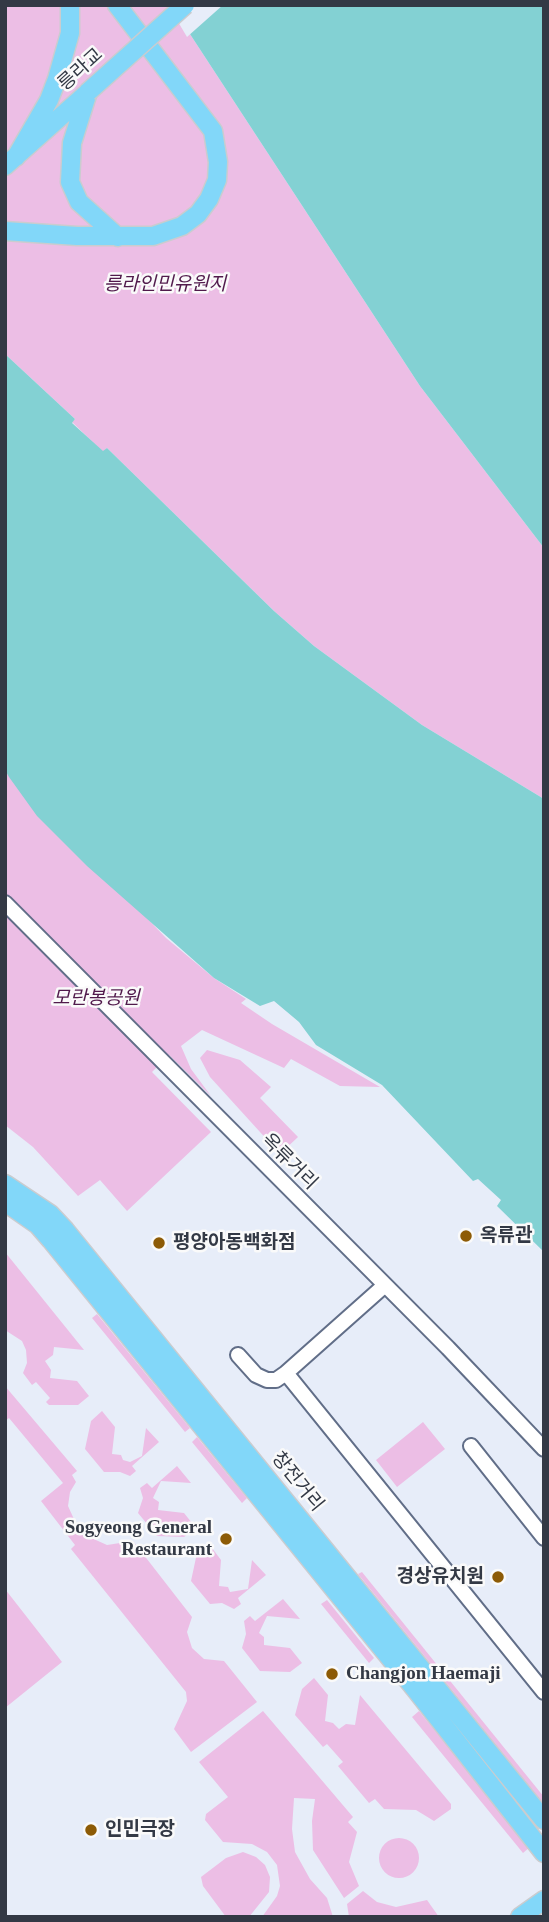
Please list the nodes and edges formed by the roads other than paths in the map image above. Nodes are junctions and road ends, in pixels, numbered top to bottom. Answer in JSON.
{"nodes":[{"id":1,"x":70,"y":5,"type":"edge"},
{"id":2,"x":117,"y":5,"type":"edge"},
{"id":3,"x":185,"y":5,"type":"edge"},
{"id":4,"x":88,"y":92,"type":"junction"},
{"id":5,"x":10,"y":161,"type":"edge"},
{"id":6,"x":5,"y":231,"type":"edge"},
{"id":7,"x":118,"y":237,"type":"junction"},
{"id":8,"x":5,"y":904,"type":"edge"},
{"id":9,"x":5,"y":1184,"type":"edge"},
{"id":10,"x":5,"y":1202,"type":"edge"},
{"id":11,"x":385,"y":1285,"type":"junction"},
{"id":12,"x":238,"y":1354,"type":"dead end"},
{"id":13,"x":286,"y":1373,"type":"junction"},
{"id":14,"x":471,"y":1446,"type":"dead end"},
{"id":15,"x":544,"y":1449,"type":"edge"},
{"id":16,"x":544,"y":1538,"type":"edge"},
{"id":17,"x":544,"y":1692,"type":"edge"},
{"id":18,"x":544,"y":1820,"type":"edge"},
{"id":19,"x":544,"y":1853,"type":"edge"},
{"id":20,"x":544,"y":1900,"type":"edge"},
{"id":21,"x":520,"y":1917,"type":"edge"}],
"edges":[{"from":1,"to":5,"type":"main road"},
{"from":2,"to":7,"type":"main road"},
{"from":3,"to":4,"type":"main road","name":"릉라교","bridge":true},
{"from":4,"to":5,"type":"main road","name":"릉라교"},
{"from":4,"to":7,"type":"main road"},
{"from":6,"to":7,"type":"main road"},
{"from":8,"to":11,"type":"street","name":"옥류거리"},
{"from":9,"to":18,"type":"main road","name":"창전거리"},
{"from":10,"to":19,"type":"main road","name":"창전거리"},
{"from":11,"to":13,"type":"street"},
{"from":11,"to":15,"type":"street","name":"옥류거리"},
{"from":12,"to":13,"type":"street"},
{"from":13,"to":17,"type":"street"},
{"from":14,"to":16,"type":"street"},
{"from":20,"to":21,"type":"main road"}]}
